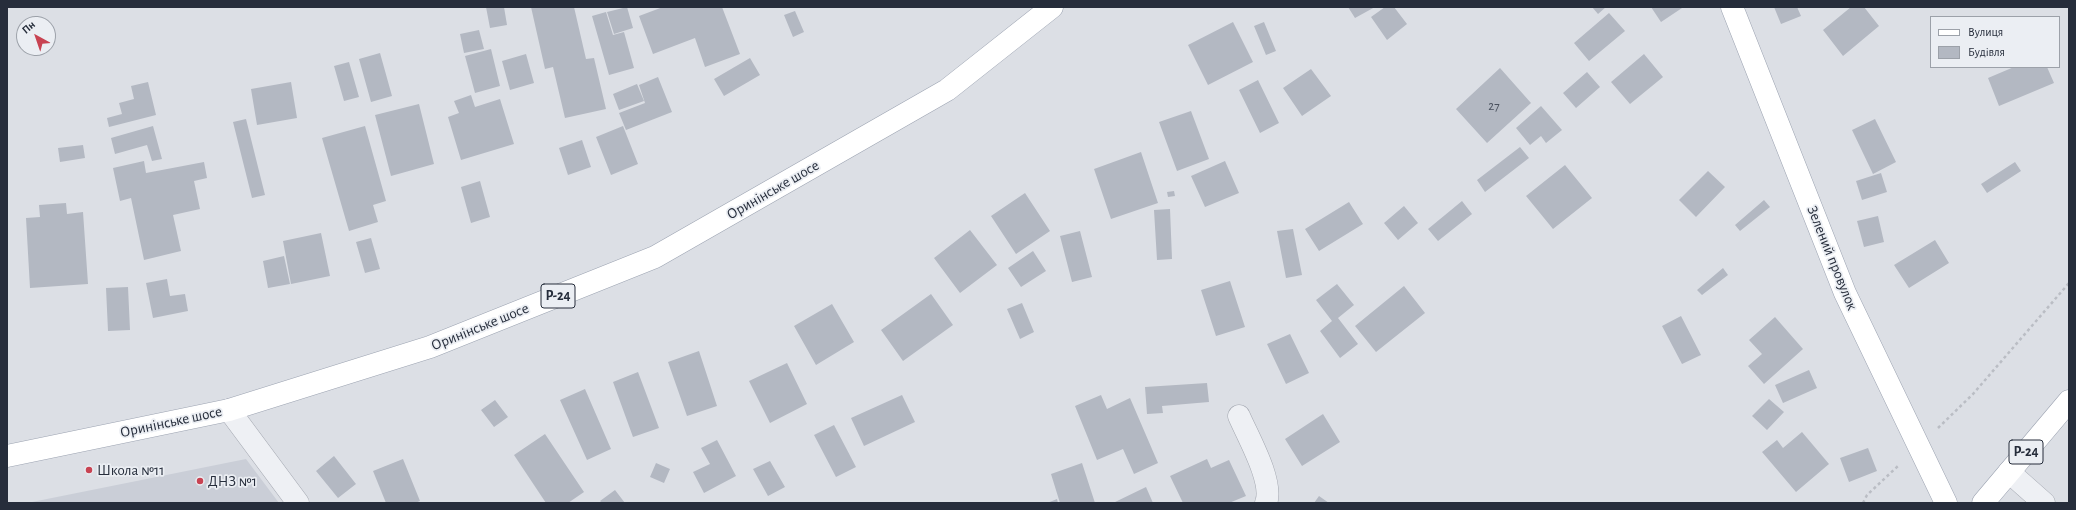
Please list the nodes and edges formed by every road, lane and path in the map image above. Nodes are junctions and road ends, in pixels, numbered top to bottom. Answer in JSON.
{"nodes":[{"id":1,"x":1052,"y":7,"type":"edge"},
{"id":2,"x":1732,"y":7,"type":"edge"},
{"id":3,"x":2069,"y":283,"type":"edge"},
{"id":4,"x":2069,"y":401,"type":"edge"},
{"id":5,"x":229,"y":410,"type":"junction"},
{"id":6,"x":1239,"y":416,"type":"dead end"},
{"id":7,"x":1919,"y":446,"type":"junction"},
{"id":8,"x":7,"y":456,"type":"edge"},
{"id":9,"x":2008,"y":472,"type":"junction"},
{"id":10,"x":298,"y":503,"type":"edge"},
{"id":11,"x":1266,"y":503,"type":"edge"},
{"id":12,"x":1863,"y":503,"type":"edge"},
{"id":13,"x":1946,"y":503,"type":"edge"},
{"id":14,"x":1982,"y":503,"type":"edge"},
{"id":15,"x":2044,"y":503,"type":"edge"}],
"edges":[{"from":1,"to":5,"type":"main road","name":"Оринінське шосе","number":"Р-24"},
{"from":2,"to":7,"type":"main road","name":"Зелений провулок"},
{"from":3,"to":7,"type":"path"},
{"from":4,"to":9,"type":"main road","number":"Р-24"},
{"from":5,"to":8,"type":"main road","name":"Оринінське шосе","number":"Р-24"},
{"from":5,"to":10,"type":"street"},
{"from":6,"to":11,"type":"street"},
{"from":7,"to":12,"type":"path"},
{"from":7,"to":13,"type":"main road","name":"Зелений провулок"},
{"from":9,"to":14,"type":"main road","number":"Р-24"},
{"from":9,"to":15,"type":"street"}]}
